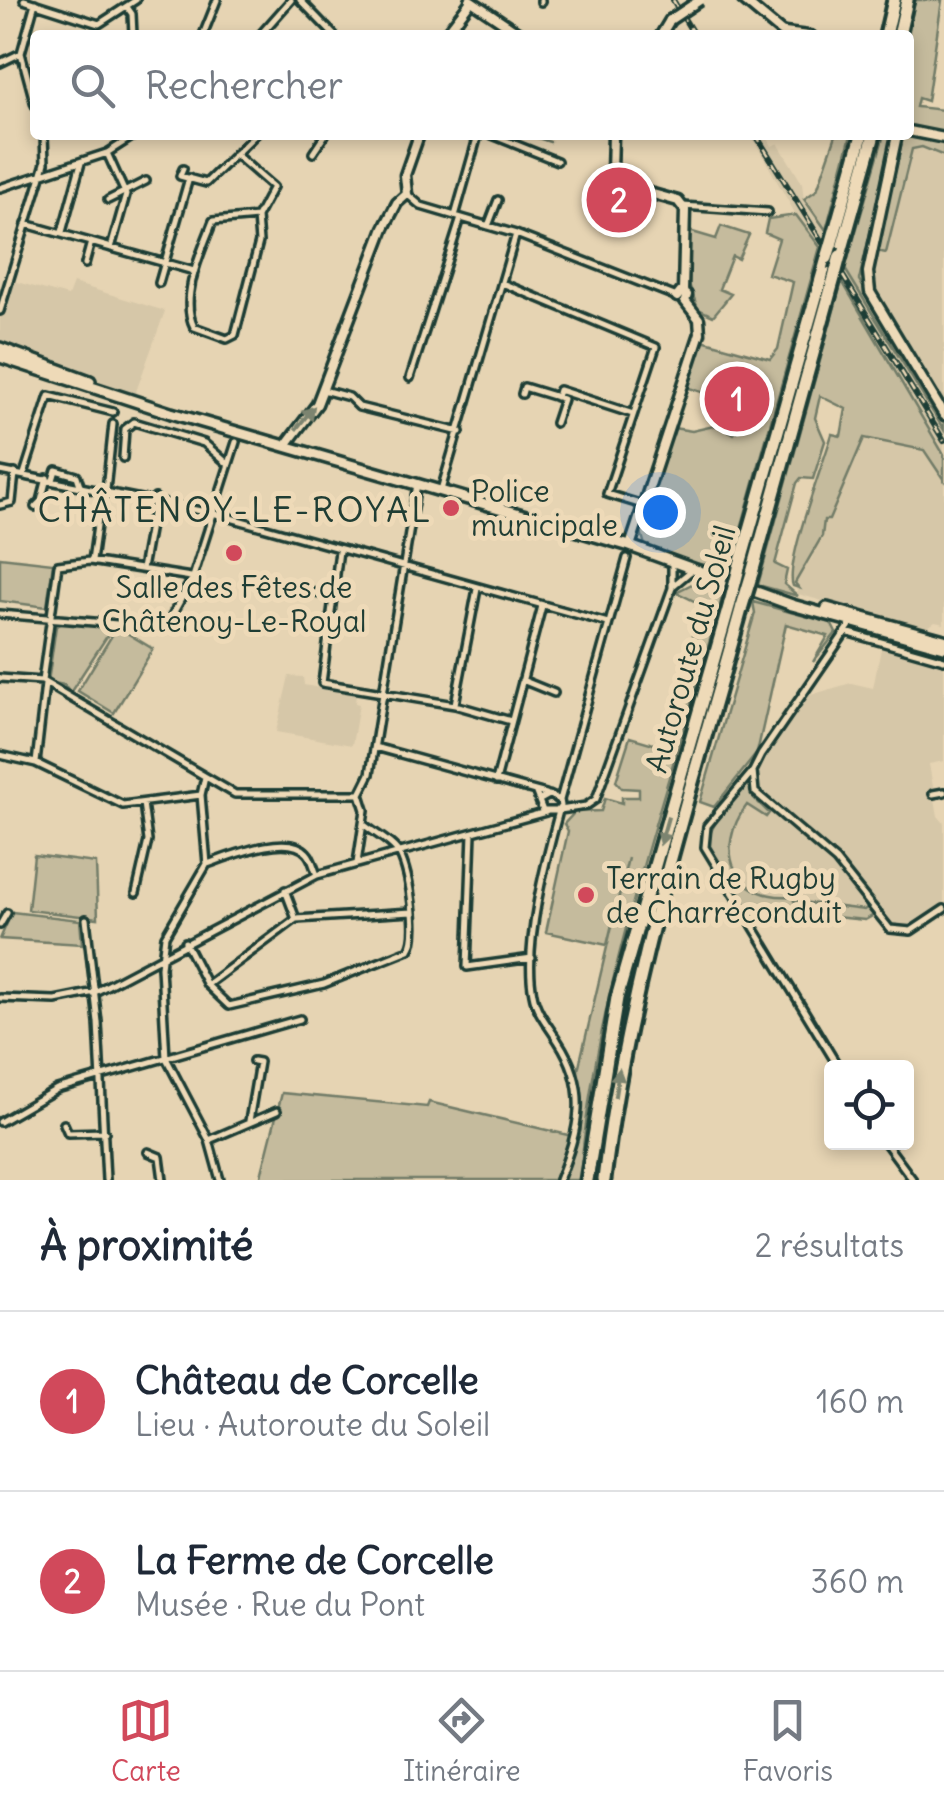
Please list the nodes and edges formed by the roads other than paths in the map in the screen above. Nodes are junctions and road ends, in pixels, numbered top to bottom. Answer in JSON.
{"nodes":[{"id":1,"x":24,"y":0,"type":"edge"},
{"id":2,"x":136,"y":0,"type":"edge"},
{"id":3,"x":291,"y":0,"type":"edge"},
{"id":4,"x":300,"y":0,"type":"edge"},
{"id":5,"x":470,"y":0,"type":"edge"},
{"id":6,"x":700,"y":0,"type":"edge"},
{"id":7,"x":743,"y":0,"type":"edge"},
{"id":8,"x":894,"y":0,"type":"edge"},
{"id":9,"x":907,"y":0,"type":"edge"},
{"id":10,"x":35,"y":1,"type":"edge"},
{"id":11,"x":214,"y":1,"type":"edge"},
{"id":12,"x":127,"y":7,"type":"junction"},
{"id":13,"x":133,"y":30,"type":"edge"},
{"id":14,"x":205,"y":30,"type":"edge"},
{"id":15,"x":264,"y":30,"type":"edge"},
{"id":16,"x":329,"y":30,"type":"edge"},
{"id":17,"x":449,"y":30,"type":"edge"},
{"id":18,"x":504,"y":30,"type":"edge"},
{"id":19,"x":664,"y":30,"type":"edge"},
{"id":20,"x":779,"y":30,"type":"edge"},
{"id":21,"x":887,"y":30,"type":"edge"},
{"id":22,"x":900,"y":30,"type":"edge"},
{"id":23,"x":21,"y":53,"type":"junction"},
{"id":24,"x":0,"y":63,"type":"edge"},
{"id":25,"x":30,"y":86,"type":"edge"},
{"id":26,"x":914,"y":132,"type":"edge"},
{"id":27,"x":942,"y":138,"type":"edge"},
{"id":28,"x":45,"y":140,"type":"edge"},
{"id":29,"x":127,"y":140,"type":"edge"},
{"id":30,"x":249,"y":140,"type":"edge"},
{"id":31,"x":322,"y":140,"type":"edge"},
{"id":32,"x":416,"y":140,"type":"edge"},
{"id":33,"x":477,"y":140,"type":"edge"},
{"id":34,"x":504,"y":140,"type":"edge"},
{"id":35,"x":613,"y":140,"type":"edge"},
{"id":36,"x":866,"y":140,"type":"edge"},
{"id":37,"x":866,"y":140,"type":"edge"},
{"id":38,"x":897,"y":140,"type":"edge"},
{"id":39,"x":107,"y":153,"type":"junction"},
{"id":40,"x":313,"y":153,"type":"dead end"},
{"id":41,"x":234,"y":154,"type":"junction"},
{"id":42,"x":557,"y":162,"type":"dead end"},
{"id":43,"x":81,"y":163,"type":"junction"},
{"id":44,"x":183,"y":169,"type":"dead end"},
{"id":45,"x":40,"y":177,"type":"junction"},
{"id":46,"x":189,"y":178,"type":"junction"},
{"id":47,"x":146,"y":181,"type":"dead end"},
{"id":48,"x":0,"y":188,"type":"edge"},
{"id":49,"x":125,"y":191,"type":"junction"},
{"id":50,"x":407,"y":194,"type":"junction"},
{"id":51,"x":108,"y":200,"type":"dead end"},
{"id":52,"x":498,"y":200,"type":"dead end"},
{"id":53,"x":683,"y":206,"type":"junction"},
{"id":54,"x":768,"y":212,"type":"dead end"},
{"id":55,"x":258,"y":216,"type":"junction"},
{"id":56,"x":458,"y":217,"type":"junction"},
{"id":57,"x":26,"y":224,"type":"junction"},
{"id":58,"x":488,"y":226,"type":"junction"},
{"id":59,"x":62,"y":234,"type":"junction"},
{"id":60,"x":516,"y":234,"type":"junction"},
{"id":61,"x":91,"y":242,"type":"junction"},
{"id":62,"x":112,"y":248,"type":"junction"},
{"id":63,"x":834,"y":257,"type":"junction"},
{"id":64,"x":164,"y":263,"type":"junction"},
{"id":65,"x":85,"y":264,"type":"dead end"},
{"id":66,"x":194,"y":272,"type":"junction"},
{"id":67,"x":159,"y":282,"type":"dead end"},
{"id":68,"x":502,"y":282,"type":"junction"},
{"id":69,"x":682,"y":297,"type":"junction"},
{"id":70,"x":0,"y":311,"type":"edge"},
{"id":71,"x":0,"y":348,"type":"edge"},
{"id":72,"x":0,"y":358,"type":"edge"},
{"id":73,"x":410,"y":378,"type":"dead end"},
{"id":74,"x":323,"y":390,"type":"junction"},
{"id":75,"x":522,"y":394,"type":"dead end"},
{"id":76,"x":557,"y":397,"type":"junction"},
{"id":77,"x":114,"y":412,"type":"dead end"},
{"id":78,"x":633,"y":414,"type":"junction"},
{"id":79,"x":944,"y":415,"type":"edge"},
{"id":80,"x":113,"y":424,"type":"dead end"},
{"id":81,"x":555,"y":424,"type":"dead end"},
{"id":82,"x":240,"y":430,"type":"junction"},
{"id":83,"x":460,"y":432,"type":"junction"},
{"id":84,"x":236,"y":442,"type":"dead end"},
{"id":85,"x":286,"y":445,"type":"junction"},
{"id":86,"x":123,"y":458,"type":"dead end"},
{"id":87,"x":229,"y":465,"type":"junction"},
{"id":88,"x":0,"y":471,"type":"edge"},
{"id":89,"x":15,"y":474,"type":"junction"},
{"id":90,"x":24,"y":474,"type":"junction"},
{"id":91,"x":50,"y":479,"type":"junction"},
{"id":92,"x":417,"y":484,"type":"junction"},
{"id":93,"x":104,"y":490,"type":"junction"},
{"id":94,"x":441,"y":491,"type":"junction"},
{"id":95,"x":155,"y":498,"type":"junction"},
{"id":96,"x":0,"y":505,"type":"edge"},
{"id":97,"x":643,"y":505,"type":"junction"},
{"id":98,"x":34,"y":507,"type":"dead end"},
{"id":99,"x":212,"y":512,"type":"junction"},
{"id":100,"x":630,"y":546,"type":"junction"},
{"id":101,"x":339,"y":551,"type":"junction"},
{"id":102,"x":627,"y":558,"type":"dead end"},
{"id":103,"x":672,"y":560,"type":"junction"},
{"id":104,"x":92,"y":562,"type":"junction"},
{"id":105,"x":402,"y":568,"type":"junction"},
{"id":106,"x":142,"y":569,"type":"junction"},
{"id":107,"x":694,"y":569,"type":"junction"},
{"id":108,"x":745,"y":570,"type":"junction"},
{"id":109,"x":672,"y":574,"type":"junction"},
{"id":110,"x":193,"y":577,"type":"junction"},
{"id":111,"x":681,"y":578,"type":"junction"},
{"id":112,"x":672,"y":588,"type":"junction"},
{"id":113,"x":476,"y":589,"type":"junction"},
{"id":114,"x":297,"y":590,"type":"dead end"},
{"id":115,"x":333,"y":596,"type":"junction"},
{"id":116,"x":736,"y":604,"type":"junction"},
{"id":117,"x":542,"y":606,"type":"junction"},
{"id":118,"x":0,"y":614,"type":"edge"},
{"id":119,"x":847,"y":617,"type":"junction"},
{"id":120,"x":49,"y":620,"type":"junction"},
{"id":121,"x":608,"y":623,"type":"junction"},
{"id":122,"x":846,"y":632,"type":"junction"},
{"id":123,"x":838,"y":640,"type":"junction"},
{"id":124,"x":944,"y":640,"type":"edge"},
{"id":125,"x":944,"y":648,"type":"edge"},
{"id":126,"x":944,"y":660,"type":"edge"},
{"id":127,"x":0,"y":678,"type":"edge"},
{"id":128,"x":522,"y":680,"type":"junction"},
{"id":129,"x":43,"y":683,"type":"junction"},
{"id":130,"x":382,"y":693,"type":"junction"},
{"id":131,"x":554,"y":693,"type":"dead end"},
{"id":132,"x":455,"y":705,"type":"junction"},
{"id":133,"x":512,"y":721,"type":"junction"},
{"id":134,"x":374,"y":747,"type":"junction"},
{"id":135,"x":0,"y":755,"type":"edge"},
{"id":136,"x":36,"y":763,"type":"junction"},
{"id":137,"x":753,"y":771,"type":"junction"},
{"id":138,"x":205,"y":777,"type":"junction"},
{"id":139,"x":496,"y":781,"type":"junction"},
{"id":140,"x":944,"y":792,"type":"edge"},
{"id":141,"x":360,"y":794,"type":"junction"},
{"id":142,"x":933,"y":794,"type":"dead end"},
{"id":143,"x":201,"y":796,"type":"junction"},
{"id":144,"x":542,"y":800,"type":"junction"},
{"id":145,"x":144,"y":803,"type":"junction"},
{"id":146,"x":556,"y":808,"type":"junction"},
{"id":147,"x":533,"y":816,"type":"junction"},
{"id":148,"x":363,"y":824,"type":"junction"},
{"id":149,"x":472,"y":832,"type":"junction"},
{"id":150,"x":400,"y":852,"type":"junction"},
{"id":151,"x":357,"y":863,"type":"junction"},
{"id":152,"x":207,"y":864,"type":"junction"},
{"id":153,"x":317,"y":875,"type":"junction"},
{"id":154,"x":285,"y":890,"type":"junction"},
{"id":155,"x":136,"y":893,"type":"dead end"},
{"id":156,"x":944,"y":909,"type":"edge"},
{"id":157,"x":412,"y":912,"type":"junction"},
{"id":158,"x":6,"y":913,"type":"dead end"},
{"id":159,"x":86,"y":919,"type":"dead end"},
{"id":160,"x":296,"y":919,"type":"junction"},
{"id":161,"x":0,"y":926,"type":"edge"},
{"id":162,"x":185,"y":942,"type":"junction"},
{"id":163,"x":164,"y":955,"type":"junction"},
{"id":164,"x":532,"y":958,"type":"junction"},
{"id":165,"x":154,"y":960,"type":"junction"},
{"id":166,"x":161,"y":967,"type":"junction"},
{"id":167,"x":207,"y":985,"type":"junction"},
{"id":168,"x":94,"y":992,"type":"junction"},
{"id":169,"x":0,"y":998,"type":"edge"},
{"id":170,"x":300,"y":1019,"type":"dead end"},
{"id":171,"x":166,"y":1058,"type":"junction"},
{"id":172,"x":834,"y":1060,"type":"edge"},
{"id":173,"x":254,"y":1061,"type":"dead end"},
{"id":174,"x":101,"y":1076,"type":"junction"},
{"id":175,"x":277,"y":1111,"type":"dead end"},
{"id":176,"x":250,"y":1121,"type":"junction"},
{"id":177,"x":0,"y":1122,"type":"edge"},
{"id":178,"x":64,"y":1124,"type":"dead end"},
{"id":179,"x":105,"y":1132,"type":"junction"},
{"id":180,"x":210,"y":1140,"type":"junction"},
{"id":181,"x":891,"y":1150,"type":"edge"},
{"id":182,"x":148,"y":1152,"type":"dead end"},
{"id":183,"x":106,"y":1180,"type":"edge"},
{"id":184,"x":163,"y":1180,"type":"edge"},
{"id":185,"x":220,"y":1180,"type":"edge"},
{"id":186,"x":559,"y":1180,"type":"edge"},
{"id":187,"x":587,"y":1180,"type":"edge"},
{"id":188,"x":604,"y":1180,"type":"edge"},
{"id":189,"x":913,"y":1180,"type":"edge"}],
"edges":[{"from":1,"to":10,"type":"street"},
{"from":2,"to":12,"type":"street"},
{"from":3,"to":15,"type":"street"},
{"from":4,"to":16,"type":"street"},
{"from":5,"to":17,"type":"street"},
{"from":5,"to":18,"type":"street"},
{"from":6,"to":19,"type":"street","bridge":true},
{"from":7,"to":20,"type":"street"},
{"from":8,"to":21,"type":"highway"},
{"from":9,"to":22,"type":"highway"},
{"from":10,"to":12,"type":"street"},
{"from":10,"to":23,"type":"street"},
{"from":11,"to":14,"type":"street"},
{"from":12,"to":13,"type":"street"},
{"from":23,"to":24,"type":"street"},
{"from":23,"to":25,"type":"street"},
{"from":26,"to":27,"type":"street"},
{"from":28,"to":45,"type":"street"},
{"from":29,"to":39,"type":"street"},
{"from":30,"to":41,"type":"street"},
{"from":31,"to":40,"type":"street"},
{"from":32,"to":50,"type":"street"},
{"from":33,"to":56,"type":"street"},
{"from":34,"to":42,"type":"street"},
{"from":35,"to":53,"type":"street"},
{"from":36,"to":63,"type":"highway","name":"Autoroute du Soleil","bridge":true},
{"from":37,"to":63,"type":"highway","name":"Autoroute du Soleil"},
{"from":38,"to":79,"type":"street"},
{"from":39,"to":43,"type":"street"},
{"from":39,"to":49,"type":"street"},
{"from":41,"to":46,"type":"street"},
{"from":41,"to":55,"type":"street"},
{"from":43,"to":45,"type":"street"},
{"from":43,"to":59,"type":"street"},
{"from":44,"to":46,"type":"street"},
{"from":45,"to":48,"type":"street"},
{"from":45,"to":57,"type":"street"},
{"from":46,"to":64,"type":"street"},
{"from":47,"to":49,"type":"street"},
{"from":49,"to":51,"type":"street"},
{"from":49,"to":62,"type":"street"},
{"from":50,"to":56,"type":"street"},
{"from":50,"to":74,"type":"street"},
{"from":52,"to":58,"type":"street"},
{"from":53,"to":54,"type":"street"},
{"from":53,"to":69,"type":"street"},
{"from":55,"to":66,"type":"street"},
{"from":55,"to":66,"type":"street"},
{"from":56,"to":58,"type":"street"},
{"from":56,"to":73,"type":"street"},
{"from":57,"to":59,"type":"street"},
{"from":57,"to":70,"type":"street"},
{"from":58,"to":60,"type":"street"},
{"from":59,"to":61,"type":"street"},
{"from":60,"to":68,"type":"street"},
{"from":60,"to":69,"type":"street"},
{"from":61,"to":62,"type":"street"},
{"from":61,"to":65,"type":"street"},
{"from":62,"to":64,"type":"street"},
{"from":63,"to":108,"type":"highway","name":"Autoroute du Soleil"},
{"from":63,"to":108,"type":"highway","name":"Autoroute du Soleil","bridge":true},
{"from":64,"to":66,"type":"street"},
{"from":64,"to":67,"type":"street"},
{"from":68,"to":78,"type":"street"},
{"from":68,"to":83,"type":"street"},
{"from":69,"to":97,"type":"street"},
{"from":71,"to":82,"type":"main road"},
{"from":72,"to":82,"type":"main road"},
{"from":74,"to":83,"type":"street"},
{"from":85,"to":74,"type":"street","one_way":true},
{"from":75,"to":76,"type":"street"},
{"from":76,"to":78,"type":"street"},
{"from":76,"to":81,"type":"street"},
{"from":77,"to":90,"type":"street"},
{"from":78,"to":97,"type":"street"},
{"from":80,"to":93,"type":"street"},
{"from":82,"to":85,"type":"main road"},
{"from":83,"to":94,"type":"street"},
{"from":84,"to":87,"type":"street"},
{"from":85,"to":92,"type":"main road"},
{"from":86,"to":87,"type":"street"},
{"from":87,"to":99,"type":"street"},
{"from":88,"to":89,"type":"street"},
{"from":89,"to":90,"type":"street"},
{"from":89,"to":96,"type":"street"},
{"from":90,"to":91,"type":"street"},
{"from":91,"to":93,"type":"street"},
{"from":91,"to":98,"type":"street"},
{"from":92,"to":94,"type":"main road"},
{"from":92,"to":105,"type":"street"},
{"from":93,"to":95,"type":"street"},
{"from":93,"to":104,"type":"street"},
{"from":94,"to":100,"type":"main road"},
{"from":95,"to":99,"type":"street"},
{"from":95,"to":106,"type":"street"},
{"from":97,"to":100,"type":"street"},
{"from":99,"to":101,"type":"street"},
{"from":99,"to":110,"type":"street"},
{"from":100,"to":103,"type":"main road"},
{"from":101,"to":105,"type":"street"},
{"from":101,"to":115,"type":"street"},
{"from":102,"to":121,"type":"street"},
{"from":103,"to":107,"type":"main road"},
{"from":103,"to":109,"type":"street"},
{"from":104,"to":106,"type":"street"},
{"from":104,"to":120,"type":"street"},
{"from":105,"to":113,"type":"street"},
{"from":105,"to":130,"type":"street"},
{"from":106,"to":110,"type":"street"},
{"from":107,"to":111,"type":"street"},
{"from":107,"to":119,"type":"main road"},
{"from":108,"to":116,"type":"highway","name":"Autoroute du Soleil","bridge":true},
{"from":109,"to":111,"type":"street"},
{"from":109,"to":112,"type":"street"},
{"from":110,"to":120,"type":"street"},
{"from":111,"to":112,"type":"street"},
{"from":112,"to":146,"type":"street"},
{"from":113,"to":117,"type":"street"},
{"from":113,"to":132,"type":"street"},
{"from":114,"to":115,"type":"street"},
{"from":115,"to":130,"type":"street"},
{"from":116,"to":187,"type":"highway","name":"Autoroute du Soleil","one_way":true},
{"from":188,"to":116,"type":"highway","name":"Autoroute du Soleil","one_way":true},
{"from":117,"to":121,"type":"street"},
{"from":117,"to":128,"type":"street"},
{"from":118,"to":120,"type":"street"},
{"from":119,"to":122,"type":"street"},
{"from":119,"to":123,"type":"street"},
{"from":119,"to":124,"type":"main road"},
{"from":119,"to":125,"type":"main road"},
{"from":120,"to":129,"type":"street"},
{"from":121,"to":146,"type":"street"},
{"from":122,"to":123,"type":"street"},
{"from":122,"to":126,"type":"street"},
{"from":123,"to":137,"type":"street"},
{"from":127,"to":129,"type":"street"},
{"from":128,"to":131,"type":"street"},
{"from":128,"to":133,"type":"street"},
{"from":129,"to":136,"type":"street"},
{"from":129,"to":138,"type":"street"},
{"from":130,"to":132,"type":"street"},
{"from":130,"to":134,"type":"street"},
{"from":132,"to":133,"type":"street"},
{"from":133,"to":139,"type":"street"},
{"from":134,"to":139,"type":"street"},
{"from":134,"to":141,"type":"street"},
{"from":135,"to":136,"type":"street"},
{"from":136,"to":145,"type":"street"},
{"from":137,"to":156,"type":"street"},
{"from":137,"to":172,"type":"street"},
{"from":138,"to":141,"type":"street"},
{"from":138,"to":143,"type":"street"},
{"from":139,"to":144,"type":"street"},
{"from":140,"to":142,"type":"street"},
{"from":141,"to":148,"type":"street"},
{"from":143,"to":145,"type":"street"},
{"from":143,"to":152,"type":"street"},
{"from":144,"to":146,"type":"street"},
{"from":144,"to":146,"type":"street"},
{"from":144,"to":147,"type":"street"},
{"from":145,"to":155,"type":"street"},
{"from":146,"to":147,"type":"street"},
{"from":146,"to":164,"type":"street"},
{"from":147,"to":149,"type":"street"},
{"from":148,"to":150,"type":"street"},
{"from":148,"to":151,"type":"street"},
{"from":149,"to":150,"type":"street"},
{"from":149,"to":164,"type":"street"},
{"from":150,"to":151,"type":"street"},
{"from":150,"to":157,"type":"street"},
{"from":151,"to":153,"type":"street"},
{"from":152,"to":153,"type":"street"},
{"from":152,"to":163,"type":"street"},
{"from":153,"to":154,"type":"street"},
{"from":154,"to":160,"type":"street"},
{"from":154,"to":162,"type":"street"},
{"from":157,"to":160,"type":"street"},
{"from":157,"to":167,"type":"street"},
{"from":158,"to":161,"type":"street"},
{"from":159,"to":168,"type":"street"},
{"from":160,"to":167,"type":"street"},
{"from":162,"to":163,"type":"street"},
{"from":162,"to":167,"type":"street"},
{"from":163,"to":165,"type":"street"},
{"from":163,"to":166,"type":"street"},
{"from":164,"to":186,"type":"street"},
{"from":165,"to":166,"type":"street"},
{"from":165,"to":168,"type":"street"},
{"from":166,"to":171,"type":"street"},
{"from":168,"to":169,"type":"street"},
{"from":168,"to":174,"type":"street"},
{"from":170,"to":171,"type":"street"},
{"from":171,"to":174,"type":"street"},
{"from":171,"to":180,"type":"street"},
{"from":173,"to":176,"type":"street"},
{"from":174,"to":177,"type":"street"},
{"from":174,"to":179,"type":"street"},
{"from":175,"to":176,"type":"street"},
{"from":176,"to":180,"type":"street"},
{"from":178,"to":179,"type":"street"},
{"from":179,"to":183,"type":"street"},
{"from":180,"to":185,"type":"street"},
{"from":181,"to":189,"type":"street"},
{"from":182,"to":184,"type":"street"}]}
